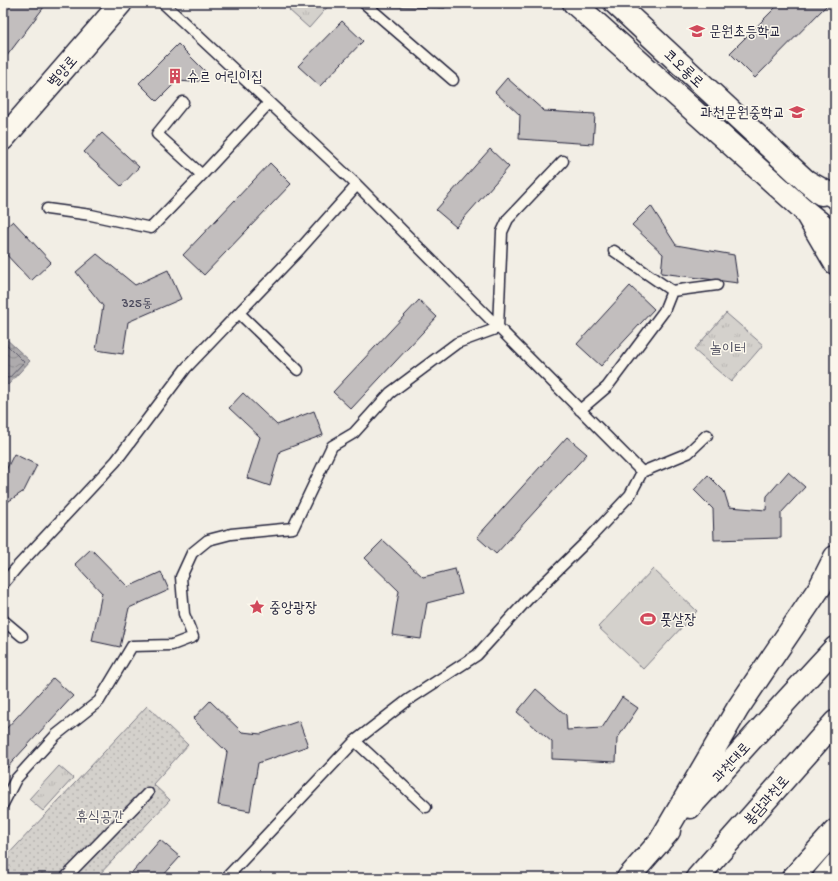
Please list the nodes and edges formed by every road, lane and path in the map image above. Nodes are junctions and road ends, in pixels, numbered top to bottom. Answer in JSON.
{"nodes":[{"id":1,"x":122,"y":3,"type":"edge"},
{"id":2,"x":163,"y":3,"type":"edge"},
{"id":3,"x":364,"y":3,"type":"edge"},
{"id":4,"x":574,"y":3,"type":"edge"},
{"id":5,"x":615,"y":3,"type":"edge"},
{"id":6,"x":453,"y":80,"type":"dead end"},
{"id":7,"x":183,"y":102,"type":"dead end"},
{"id":8,"x":269,"y":103,"type":"junction"},
{"id":9,"x":3,"y":139,"type":"edge"},
{"id":10,"x":563,"y":161,"type":"dead end"},
{"id":11,"x":202,"y":175,"type":"junction"},
{"id":12,"x":806,"y":181,"type":"junction"},
{"id":13,"x":357,"y":185,"type":"junction"},
{"id":14,"x":835,"y":197,"type":"edge"},
{"id":15,"x":835,"y":206,"type":"edge"},
{"id":16,"x":47,"y":209,"type":"dead end"},
{"id":17,"x":804,"y":210,"type":"junction"},
{"id":18,"x":835,"y":235,"type":"edge"},
{"id":19,"x":614,"y":251,"type":"dead end"},
{"id":20,"x":835,"y":263,"type":"edge"},
{"id":21,"x":717,"y":285,"type":"dead end"},
{"id":22,"x":672,"y":291,"type":"junction"},
{"id":23,"x":239,"y":313,"type":"junction"},
{"id":24,"x":498,"y":328,"type":"junction"},
{"id":25,"x":298,"y":370,"type":"dead end"},
{"id":26,"x":580,"y":410,"type":"junction"},
{"id":27,"x":707,"y":435,"type":"dead end"},
{"id":28,"x":642,"y":472,"type":"junction"},
{"id":29,"x":835,"y":558,"type":"edge"},
{"id":30,"x":3,"y":584,"type":"edge"},
{"id":31,"x":3,"y":620,"type":"edge"},
{"id":32,"x":22,"y":636,"type":"dead end"},
{"id":33,"x":835,"y":648,"type":"edge"},
{"id":34,"x":835,"y":722,"type":"edge"},
{"id":35,"x":355,"y":741,"type":"junction"},
{"id":36,"x":148,"y":793,"type":"dead end"},
{"id":37,"x":3,"y":804,"type":"edge"},
{"id":38,"x":426,"y":808,"type":"dead end"},
{"id":39,"x":835,"y":831,"type":"edge"},
{"id":40,"x":659,"y":843,"type":"junction"},
{"id":41,"x":835,"y":865,"type":"edge"},
{"id":42,"x":65,"y":878,"type":"edge"},
{"id":43,"x":226,"y":878,"type":"edge"},
{"id":44,"x":628,"y":878,"type":"edge"},
{"id":45,"x":697,"y":878,"type":"edge"},
{"id":46,"x":793,"y":878,"type":"edge"},
{"id":47,"x":824,"y":878,"type":"edge"}],
"edges":[{"from":1,"to":9,"type":"main road","name":"별양로"},
{"from":2,"to":8,"type":"lane"},
{"from":3,"to":6,"type":"lane"},
{"from":4,"to":17,"type":"main road"},
{"from":5,"to":12,"type":"main road","name":"코오롱로"},
{"from":7,"to":11,"type":"lane"},
{"from":8,"to":11,"type":"lane"},
{"from":8,"to":13,"type":"lane"},
{"from":10,"to":24,"type":"lane"},
{"from":11,"to":16,"type":"lane"},
{"from":12,"to":14,"type":"main road"},
{"from":12,"to":15,"type":"main road"},
{"from":13,"to":23,"type":"lane"},
{"from":13,"to":24,"type":"lane"},
{"from":17,"to":18,"type":"main road"},
{"from":17,"to":20,"type":"main road"},
{"from":19,"to":22,"type":"lane"},
{"from":21,"to":22,"type":"lane"},
{"from":22,"to":26,"type":"lane"},
{"from":23,"to":25,"type":"lane"},
{"from":23,"to":30,"type":"lane"},
{"from":24,"to":26,"type":"lane"},
{"from":24,"to":37,"type":"lane"},
{"from":26,"to":28,"type":"lane"},
{"from":27,"to":28,"type":"lane"},
{"from":28,"to":35,"type":"lane"},
{"from":29,"to":40,"type":"main road"},
{"from":31,"to":32,"type":"lane"},
{"from":33,"to":40,"type":"main road","name":"과천대로"},
{"from":34,"to":45,"type":"main road","name":"봉담과천로"},
{"from":35,"to":38,"type":"lane"},
{"from":35,"to":43,"type":"lane"},
{"from":36,"to":42,"type":"lane"},
{"from":39,"to":46,"type":"main road"},
{"from":40,"to":44,"type":"main road","name":"과천대로"},
{"from":41,"to":47,"type":"main road"}]}
